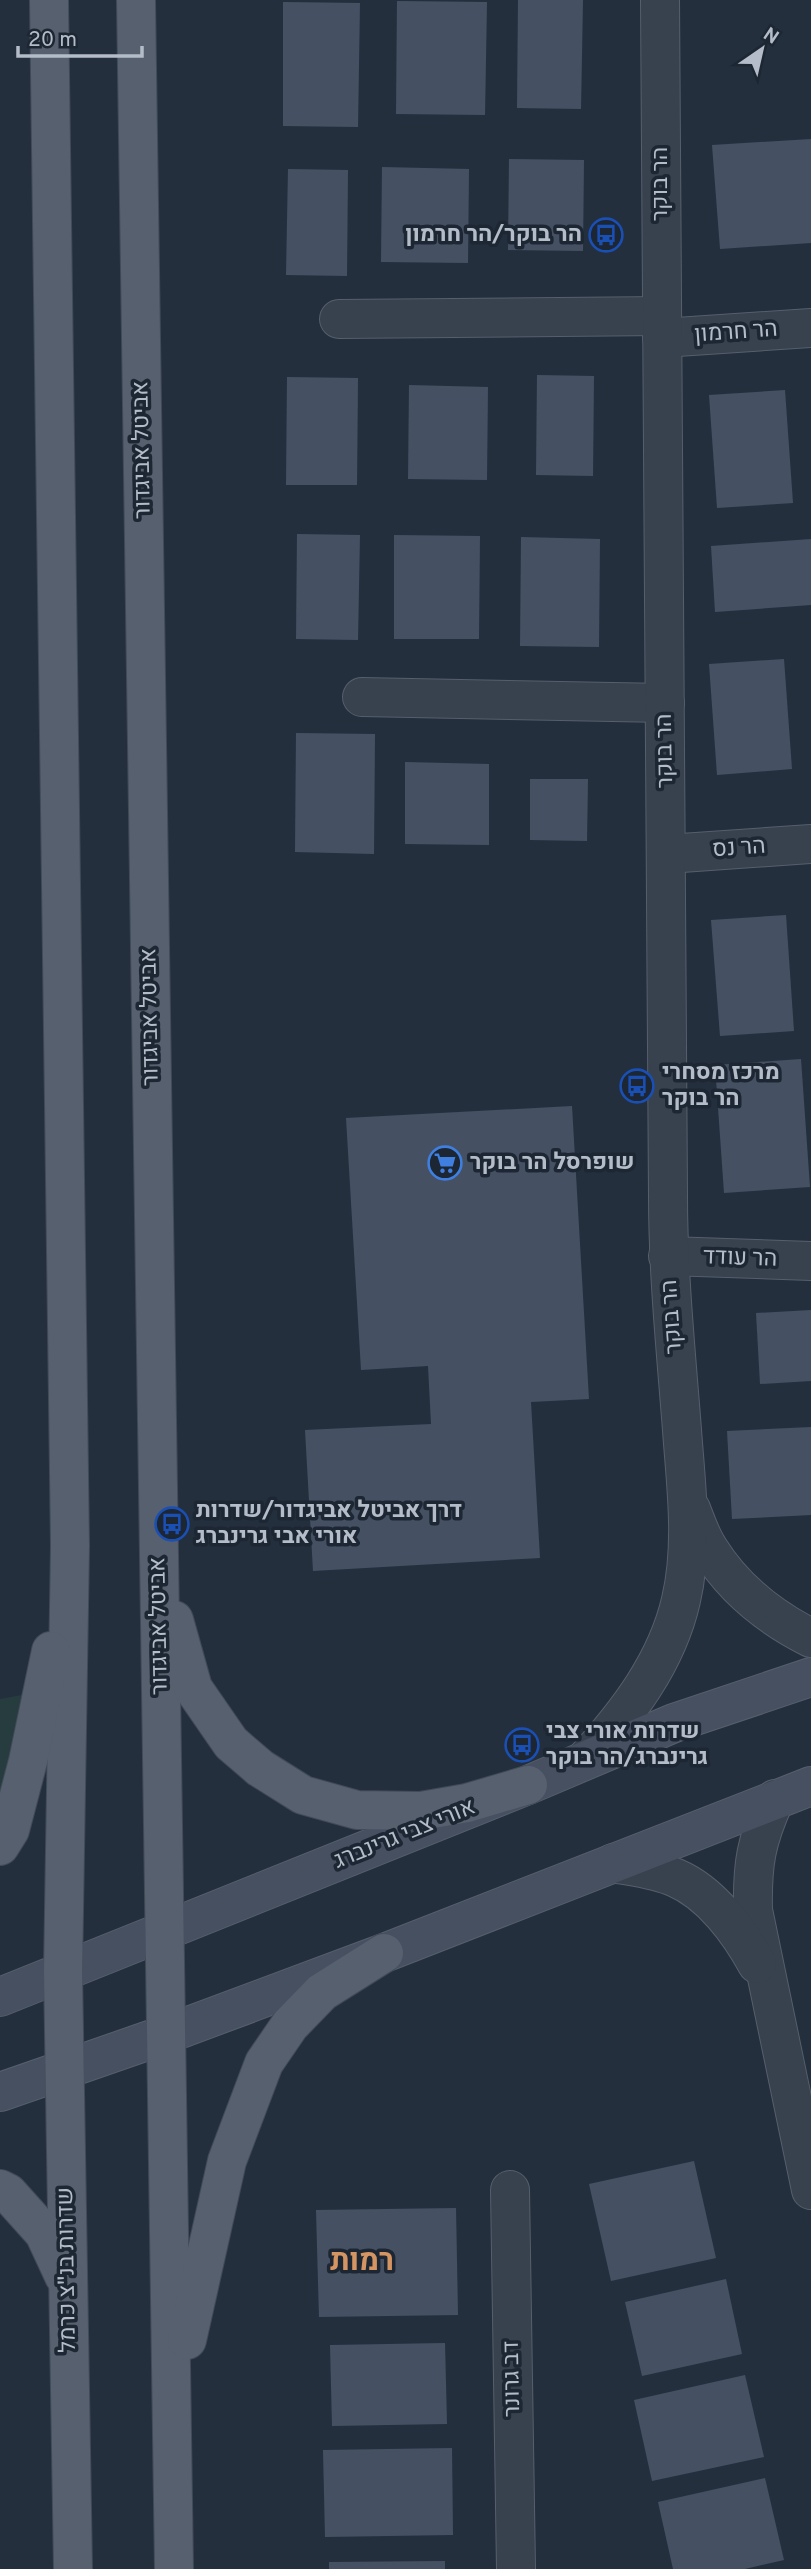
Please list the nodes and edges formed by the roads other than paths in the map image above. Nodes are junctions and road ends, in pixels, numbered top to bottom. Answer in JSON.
{"nodes":[{"id":1,"x":49,"y":0,"type":"edge"},
{"id":2,"x":136,"y":0,"type":"edge"},
{"id":3,"x":660,"y":0,"type":"edge"},
{"id":4,"x":339,"y":318,"type":"dead end"},
{"id":5,"x":662,"y":327,"type":"junction"},
{"id":6,"x":811,"y":328,"type":"edge"},
{"id":7,"x":362,"y":697,"type":"dead end"},
{"id":8,"x":665,"y":703,"type":"junction"},
{"id":9,"x":811,"y":844,"type":"edge"},
{"id":10,"x":667,"y":854,"type":"junction"},
{"id":11,"x":668,"y":1256,"type":"junction"},
{"id":12,"x":811,"y":1261,"type":"edge"},
{"id":13,"x":687,"y":1500,"type":"junction"},
{"id":14,"x":70,"y":1546,"type":"junction"},
{"id":15,"x":159,"y":1563,"type":"junction"},
{"id":16,"x":811,"y":1638,"type":"edge"},
{"id":17,"x":811,"y":1677,"type":"edge"},
{"id":18,"x":585,"y":1760,"type":"junction"},
{"id":19,"x":528,"y":1786,"type":"junction"},
{"id":20,"x":811,"y":1786,"type":"edge"},
{"id":21,"x":775,"y":1799,"type":"junction"},
{"id":22,"x":0,"y":1846,"type":"edge"},
{"id":23,"x":612,"y":1863,"type":"junction"},
{"id":24,"x":166,"y":1931,"type":"junction"},
{"id":25,"x":384,"y":1953,"type":"junction"},
{"id":26,"x":63,"y":1972,"type":"junction"},
{"id":27,"x":770,"y":1995,"type":"junction"},
{"id":28,"x":0,"y":1997,"type":"edge"},
{"id":29,"x":167,"y":2034,"type":"junction"},
{"id":30,"x":66,"y":2068,"type":"junction"},
{"id":31,"x":0,"y":2092,"type":"edge"},
{"id":32,"x":0,"y":2189,"type":"edge"},
{"id":33,"x":510,"y":2190,"type":"dead end"},
{"id":34,"x":811,"y":2190,"type":"edge"},
{"id":35,"x":67,"y":2284,"type":"junction"},
{"id":36,"x":173,"y":2404,"type":"junction"},
{"id":37,"x":73,"y":2569,"type":"edge"},
{"id":38,"x":174,"y":2569,"type":"edge"},
{"id":39,"x":516,"y":2569,"type":"edge"}],
"edges":[{"from":1,"to":14,"type":"main road"},
{"from":2,"to":15,"type":"main road","name":"אביטל אביגדור"},
{"from":3,"to":5,"type":"street","name":"הר בוקר"},
{"from":4,"to":5,"type":"street","name":"הר חרמון"},
{"from":5,"to":6,"type":"street","name":"הר חרמון"},
{"from":5,"to":8,"type":"street","name":"הר בוקר"},
{"from":7,"to":8,"type":"street"},
{"from":8,"to":10,"type":"street","name":"הר בוקר"},
{"from":9,"to":10,"type":"street","name":"הר נס"},
{"from":10,"to":11,"type":"street","name":"הר בוקר"},
{"from":11,"to":12,"type":"street","name":"הר עודד"},
{"from":11,"to":13,"type":"street","name":"הר בוקר"},
{"from":13,"to":16,"type":"street","name":"הר בוקר"},
{"from":13,"to":18,"type":"street","name":"הר בוקר"},
{"from":14,"to":22,"type":"main road"},
{"from":14,"to":26,"type":"main road"},
{"from":15,"to":19,"type":"main road"},
{"from":15,"to":24,"type":"main road","name":"אביטל אביגדור"},
{"from":17,"to":18,"type":"main road","name":"אורי צבי גרינברג"},
{"from":18,"to":19,"type":"main road","name":"אורי צבי גרינברג"},
{"from":19,"to":24,"type":"main road","name":"אורי צבי גרינברג"},
{"from":20,"to":21,"type":"main road"},
{"from":21,"to":23,"type":"main road"},
{"from":21,"to":27,"type":"street"},
{"from":23,"to":25,"type":"main road"},
{"from":23,"to":27,"type":"street"},
{"from":24,"to":26,"type":"main road","name":"אורי צבי גרינברג"},
{"from":24,"to":29,"type":"main road","name":"אביטל אביגדור"},
{"from":25,"to":29,"type":"main road"},
{"from":25,"to":36,"type":"main road"},
{"from":26,"to":28,"type":"main road","name":"אורי צבי גרינברג"},
{"from":26,"to":30,"type":"main road","name":"שדרות בנ\"צ כרמל"},
{"from":27,"to":34,"type":"street"},
{"from":29,"to":30,"type":"main road"},
{"from":29,"to":36,"type":"main road"},
{"from":30,"to":31,"type":"main road"},
{"from":30,"to":35,"type":"main road","name":"שדרות בנ\"צ כרמל"},
{"from":32,"to":35,"type":"main road"},
{"from":33,"to":39,"type":"street","name":"דב גרונר"},
{"from":35,"to":37,"type":"main road","name":"שדרות בנ\"צ כרמל"},
{"from":36,"to":38,"type":"main road"}]}
